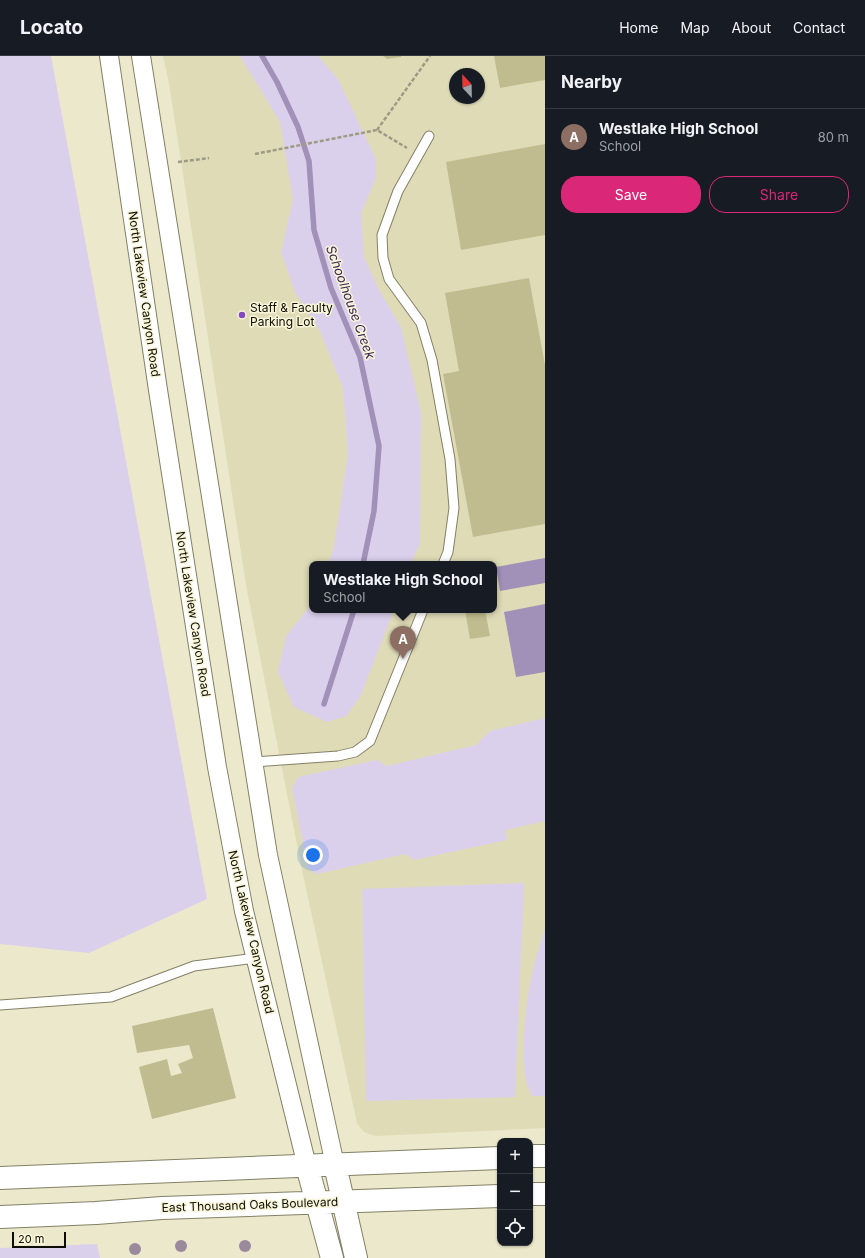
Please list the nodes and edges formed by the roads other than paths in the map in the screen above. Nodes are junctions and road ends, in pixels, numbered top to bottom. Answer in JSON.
{"nodes":[{"id":1,"x":109,"y":56,"type":"edge"},
{"id":2,"x":141,"y":56,"type":"edge"},
{"id":3,"x":429,"y":136,"type":"dead end"},
{"id":4,"x":444,"y":561,"type":"edge"},
{"id":5,"x":422,"y":613,"type":"edge"},
{"id":6,"x":253,"y":762,"type":"junction"},
{"id":7,"x":256,"y":958,"type":"junction"},
{"id":8,"x":0,"y":1005,"type":"edge"},
{"id":9,"x":533,"y":1156,"type":"edge"},
{"id":10,"x":545,"y":1156,"type":"edge"},
{"id":11,"x":497,"y":1158,"type":"edge"},
{"id":12,"x":335,"y":1164,"type":"junction"},
{"id":13,"x":306,"y":1166,"type":"junction"},
{"id":14,"x":0,"y":1178,"type":"edge"},
{"id":15,"x":533,"y":1194,"type":"edge"},
{"id":16,"x":545,"y":1194,"type":"edge"},
{"id":17,"x":497,"y":1196,"type":"edge"},
{"id":18,"x":342,"y":1201,"type":"junction"},
{"id":19,"x":316,"y":1202,"type":"junction"},
{"id":20,"x":0,"y":1217,"type":"edge"},
{"id":21,"x":332,"y":1258,"type":"edge"},
{"id":22,"x":356,"y":1258,"type":"edge"}],
"edges":[{"from":1,"to":7,"type":"street","name":"North Lakeview Canyon Road"},
{"from":2,"to":6,"type":"street"},
{"from":3,"to":4,"type":"lane"},
{"from":5,"to":6,"type":"lane"},
{"from":6,"to":12,"type":"street"},
{"from":7,"to":8,"type":"lane"},
{"from":7,"to":13,"type":"street","name":"North Lakeview Canyon Road"},
{"from":9,"to":10,"type":"main road"},
{"from":11,"to":12,"type":"main road"},
{"from":12,"to":13,"type":"main road"},
{"from":12,"to":18,"type":"main road"},
{"from":13,"to":14,"type":"main road"},
{"from":13,"to":19,"type":"main road"},
{"from":15,"to":16,"type":"main road"},
{"from":17,"to":18,"type":"main road","name":"East Thousand Oaks Boulevard"},
{"from":18,"to":19,"type":"main road","name":"East Thousand Oaks Boulevard"},
{"from":18,"to":22,"type":"main road"},
{"from":19,"to":20,"type":"main road","name":"East Thousand Oaks Boulevard"},
{"from":19,"to":21,"type":"main road"}]}
